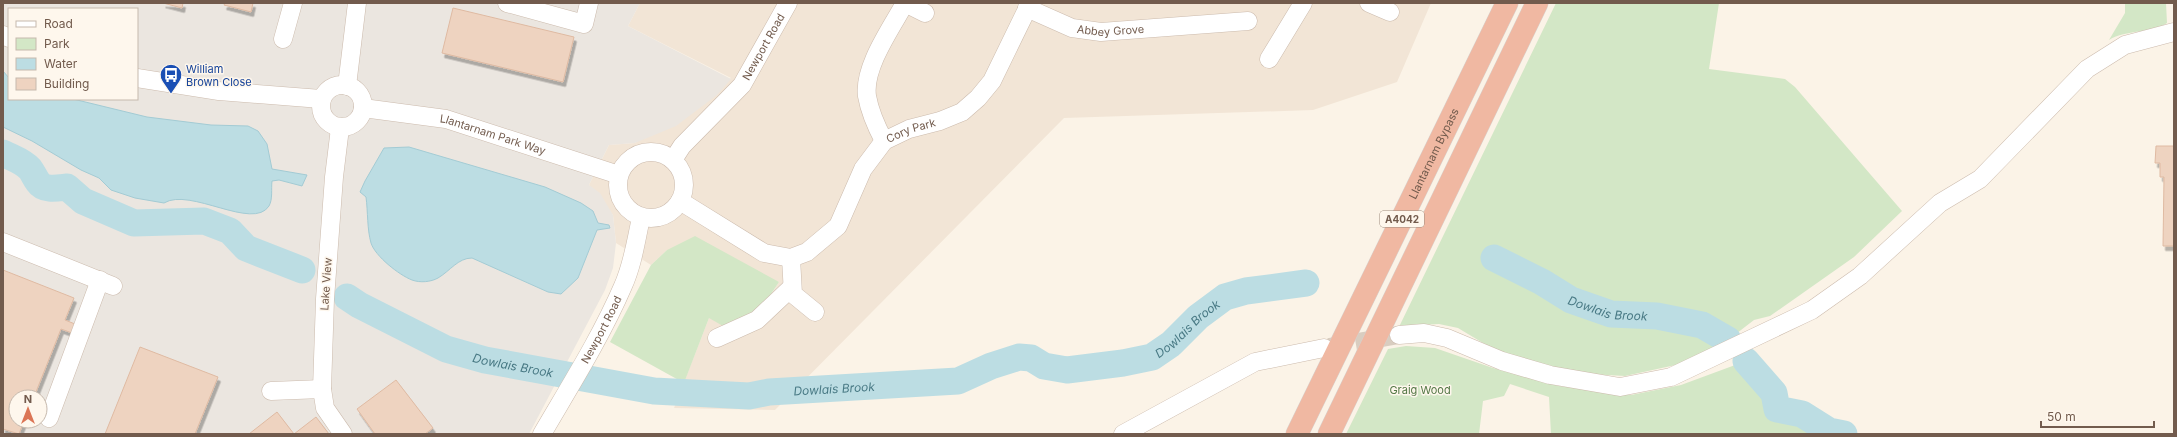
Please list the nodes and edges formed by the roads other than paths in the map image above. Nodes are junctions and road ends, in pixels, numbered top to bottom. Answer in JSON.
{"nodes":[{"id":1,"x":293,"y":3,"type":"edge"},
{"id":2,"x":357,"y":3,"type":"edge"},
{"id":3,"x":589,"y":3,"type":"edge"},
{"id":4,"x":788,"y":3,"type":"edge"},
{"id":5,"x":905,"y":3,"type":"edge"},
{"id":6,"x":1302,"y":3,"type":"edge"},
{"id":7,"x":1369,"y":3,"type":"edge"},
{"id":8,"x":1507,"y":3,"type":"edge"},
{"id":9,"x":1537,"y":3,"type":"edge"},
{"id":10,"x":514,"y":4,"type":"edge"},
{"id":11,"x":1028,"y":5,"type":"edge"},
{"id":12,"x":1390,"y":12,"type":"dead end"},
{"id":13,"x":925,"y":14,"type":"dead end"},
{"id":14,"x":1248,"y":21,"type":"dead end"},
{"id":15,"x":2174,"y":32,"type":"edge"},
{"id":16,"x":283,"y":39,"type":"dead end"},
{"id":17,"x":1269,"y":59,"type":"dead end"},
{"id":18,"x":138,"y":78,"type":"edge"},
{"id":19,"x":347,"y":86,"type":"junction"},
{"id":20,"x":321,"y":99,"type":"junction"},
{"id":21,"x":363,"y":108,"type":"junction"},
{"id":22,"x":340,"y":128,"type":"junction"},
{"id":23,"x":884,"y":141,"type":"junction"},
{"id":24,"x":673,"y":160,"type":"junction"},
{"id":25,"x":619,"y":175,"type":"junction"},
{"id":26,"x":680,"y":201,"type":"junction"},
{"id":27,"x":641,"y":218,"type":"junction"},
{"id":28,"x":3,"y":242,"type":"edge"},
{"id":29,"x":791,"y":258,"type":"junction"},
{"id":30,"x":792,"y":287,"type":"junction"},
{"id":31,"x":815,"y":312,"type":"dead end"},
{"id":32,"x":1399,"y":335,"type":"tunnel mouth"},
{"id":33,"x":717,"y":338,"type":"dead end"},
{"id":34,"x":1324,"y":348,"type":"tunnel mouth"},
{"id":35,"x":322,"y":389,"type":"junction"},
{"id":36,"x":271,"y":391,"type":"dead end"},
{"id":37,"x":49,"y":418,"type":"dead end"},
{"id":38,"x":343,"y":434,"type":"edge"},
{"id":39,"x":542,"y":434,"type":"edge"},
{"id":40,"x":1123,"y":434,"type":"edge"},
{"id":41,"x":1297,"y":434,"type":"edge"},
{"id":42,"x":1329,"y":434,"type":"edge"}],
"edges":[{"from":1,"to":16,"type":"street"},
{"from":2,"to":19,"type":"street"},
{"from":3,"to":10,"type":"street"},
{"from":4,"to":24,"type":"street","name":"Newport Road"},
{"from":5,"to":13,"type":"street"},
{"from":5,"to":23,"type":"street"},
{"from":6,"to":17,"type":"street"},
{"from":7,"to":12,"type":"street"},
{"from":8,"to":41,"type":"highway","name":"Llantarnam Bypass","number":"A4042"},
{"from":9,"to":42,"type":"highway","number":"A4042"},
{"from":11,"to":14,"type":"street","name":"Abbey Grove"},
{"from":11,"to":23,"type":"street","name":"Cory Park"},
{"from":15,"to":32,"type":"street"},
{"from":18,"to":20,"type":"street"},
{"from":19,"to":20,"type":"street"},
{"from":19,"to":21,"type":"street"},
{"from":20,"to":22,"type":"street"},
{"from":21,"to":22,"type":"street"},
{"from":21,"to":25,"type":"street","name":"Llantarnam Park Way"},
{"from":22,"to":35,"type":"street","name":"Lake View"},
{"from":23,"to":29,"type":"street","name":"Cory Park"},
{"from":24,"to":25,"type":"street"},
{"from":24,"to":26,"type":"street"},
{"from":25,"to":27,"type":"street"},
{"from":26,"to":27,"type":"street"},
{"from":26,"to":29,"type":"street"},
{"from":27,"to":39,"type":"street","name":"Newport Road"},
{"from":28,"to":37,"type":"street"},
{"from":29,"to":30,"type":"street"},
{"from":30,"to":31,"type":"street"},
{"from":30,"to":33,"type":"street"},
{"from":34,"to":40,"type":"street"},
{"from":35,"to":36,"type":"street"},
{"from":35,"to":38,"type":"street","name":"Lake View"}]}
